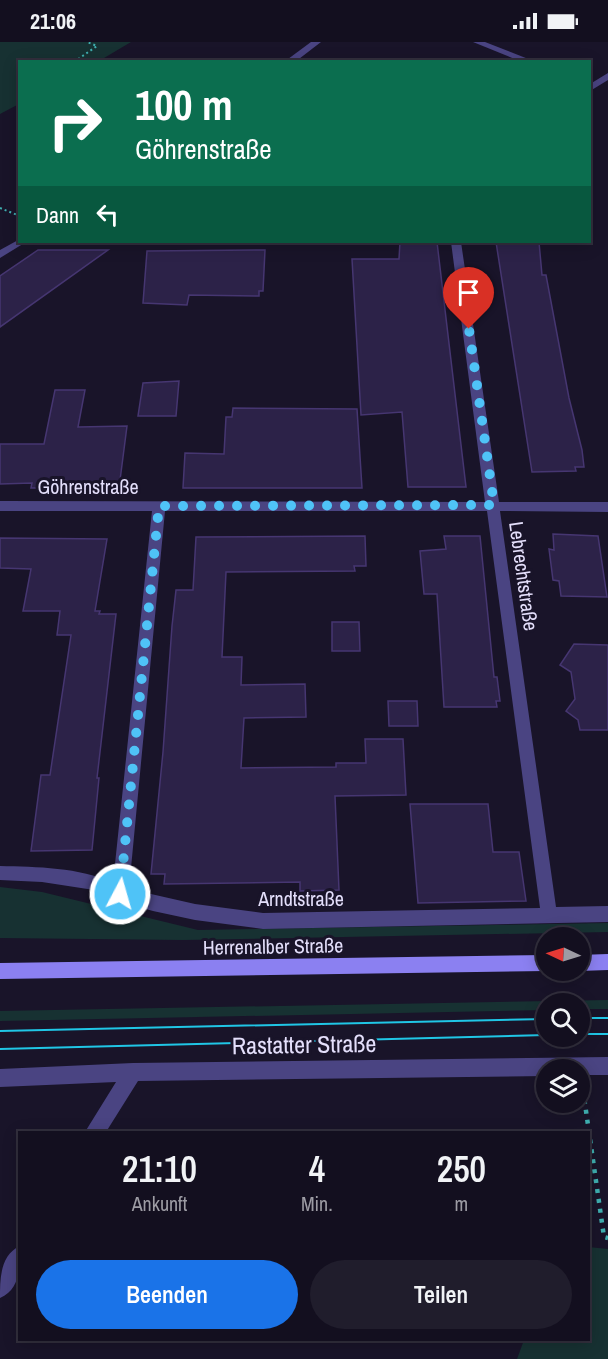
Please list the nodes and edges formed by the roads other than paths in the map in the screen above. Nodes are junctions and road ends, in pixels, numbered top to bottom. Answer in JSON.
{"nodes":[{"id":1,"x":317,"y":42,"type":"edge"},
{"id":2,"x":477,"y":42,"type":"edge"},
{"id":3,"x":291,"y":60,"type":"edge"},
{"id":4,"x":526,"y":60,"type":"edge"},
{"id":5,"x":608,"y":76,"type":"edge"},
{"id":6,"x":591,"y":85,"type":"edge"},
{"id":7,"x":608,"y":89,"type":"edge"},
{"id":8,"x":19,"y":243,"type":"edge"},
{"id":9,"x":456,"y":243,"type":"edge"},
{"id":10,"x":0,"y":255,"type":"edge"},
{"id":11,"x":494,"y":505,"type":"junction"},
{"id":12,"x":0,"y":506,"type":"edge"},
{"id":13,"x":159,"y":506,"type":"junction"},
{"id":14,"x":608,"y":507,"type":"edge"},
{"id":15,"x":0,"y":873,"type":"edge"},
{"id":16,"x":120,"y":894,"type":"junction"},
{"id":17,"x":608,"y":914,"type":"edge"},
{"id":18,"x":549,"y":915,"type":"junction"},
{"id":19,"x":608,"y":962,"type":"edge"},
{"id":20,"x":536,"y":963,"type":"edge"},
{"id":21,"x":590,"y":963,"type":"edge"},
{"id":22,"x":0,"y":971,"type":"edge"},
{"id":23,"x":608,"y":1066,"type":"edge"},
{"id":24,"x":133,"y":1072,"type":"junction"},
{"id":25,"x":0,"y":1078,"type":"edge"},
{"id":26,"x":96,"y":1131,"type":"edge"},
{"id":27,"x":18,"y":1259,"type":"edge"},
{"id":28,"x":0,"y":1288,"type":"edge"}],
"edges":[{"from":1,"to":3,"type":"street"},
{"from":2,"to":4,"type":"street"},
{"from":5,"to":6,"type":"street"},
{"from":6,"to":7,"type":"street"},
{"from":8,"to":10,"type":"street"},
{"from":9,"to":11,"type":"street","name":"Lebrechtstraße"},
{"from":11,"to":13,"type":"street","name":"Göhrenstraße"},
{"from":11,"to":14,"type":"street","name":"Göhrenstraße"},
{"from":11,"to":18,"type":"street","name":"Lebrechtstraße"},
{"from":12,"to":13,"type":"street","name":"Göhrenstraße"},
{"from":13,"to":16,"type":"street"},
{"from":15,"to":16,"type":"street","name":"Arndtstraße"},
{"from":16,"to":18,"type":"street","name":"Arndtstraße"},
{"from":17,"to":18,"type":"street","name":"Arndtstraße"},
{"from":19,"to":21,"type":"main road"},
{"from":20,"to":22,"type":"main road","name":"Herrenalber Straße"},
{"from":23,"to":24,"type":"street","name":"Rastatter Straße"},
{"from":24,"to":25,"type":"street","name":"Rastatter Straße"},
{"from":24,"to":26,"type":"street"},
{"from":27,"to":28,"type":"street"}]}
